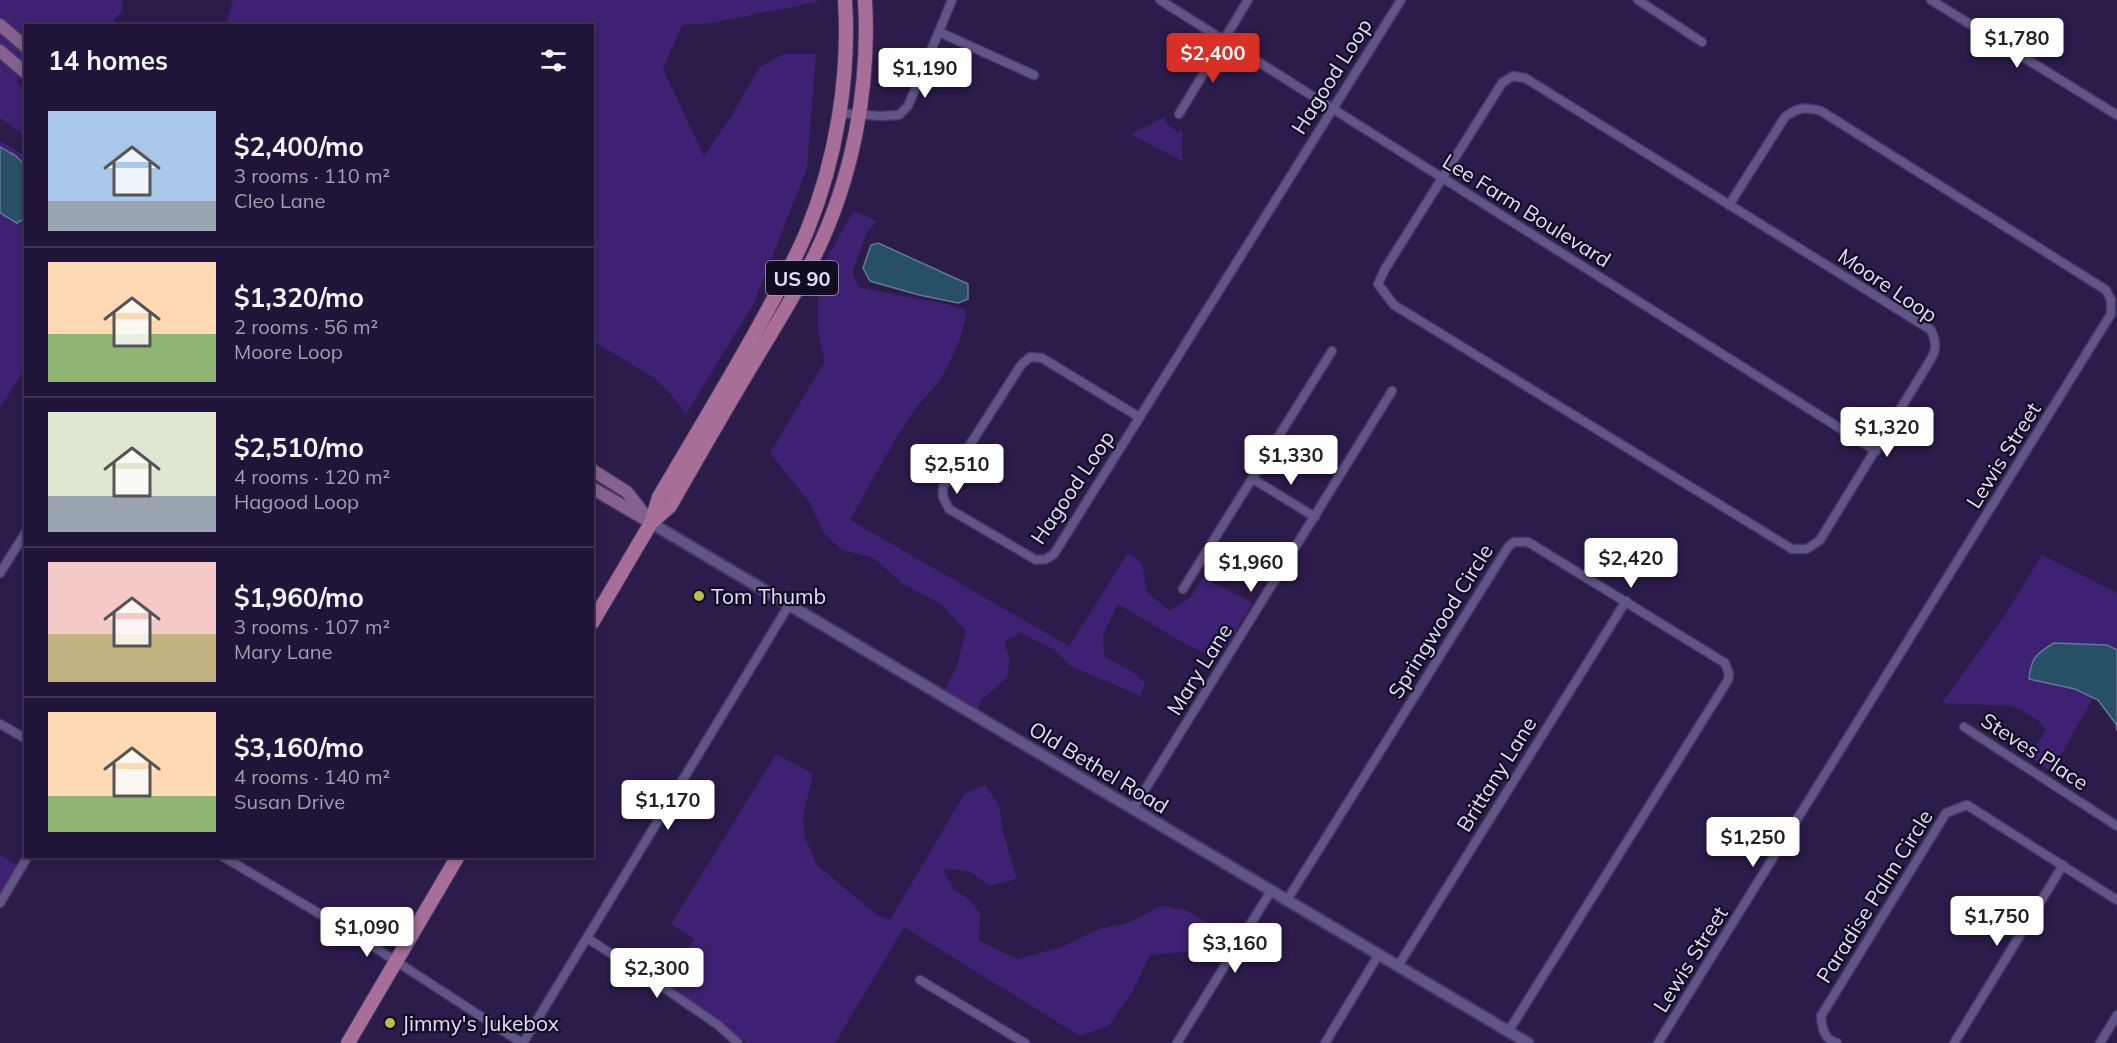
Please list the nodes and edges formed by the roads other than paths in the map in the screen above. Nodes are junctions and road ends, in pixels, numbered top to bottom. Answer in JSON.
{"nodes":[{"id":1,"x":845,"y":0,"type":"edge"},
{"id":2,"x":866,"y":0,"type":"edge"},
{"id":3,"x":952,"y":0,"type":"edge"},
{"id":4,"x":1160,"y":0,"type":"edge"},
{"id":5,"x":1248,"y":0,"type":"edge"},
{"id":6,"x":1401,"y":0,"type":"edge"},
{"id":7,"x":1638,"y":0,"type":"edge"},
{"id":8,"x":1931,"y":0,"type":"edge"},
{"id":9,"x":0,"y":26,"type":"edge"},
{"id":10,"x":939,"y":32,"type":"junction"},
{"id":11,"x":1223,"y":40,"type":"junction"},
{"id":12,"x":1702,"y":42,"type":"dead end"},
{"id":13,"x":24,"y":45,"type":"edge"},
{"id":14,"x":0,"y":51,"type":"edge"},
{"id":15,"x":24,"y":71,"type":"edge"},
{"id":16,"x":1034,"y":75,"type":"dead end"},
{"id":17,"x":1331,"y":108,"type":"junction"},
{"id":18,"x":838,"y":113,"type":"junction"},
{"id":19,"x":1179,"y":114,"type":"dead end"},
{"id":20,"x":859,"y":115,"type":"junction"},
{"id":21,"x":2117,"y":115,"type":"edge"},
{"id":22,"x":1443,"y":179,"type":"junction"},
{"id":23,"x":1729,"y":205,"type":"junction"},
{"id":24,"x":1332,"y":351,"type":"dead end"},
{"id":25,"x":1392,"y":391,"type":"dead end"},
{"id":26,"x":1139,"y":417,"type":"junction"},
{"id":27,"x":1876,"y":451,"type":"junction"},
{"id":28,"x":594,"y":471,"type":"edge"},
{"id":29,"x":1253,"y":478,"type":"junction"},
{"id":30,"x":594,"y":489,"type":"edge"},
{"id":31,"x":1314,"y":517,"type":"junction"},
{"id":32,"x":651,"y":523,"type":"junction"},
{"id":33,"x":24,"y":535,"type":"edge"},
{"id":34,"x":0,"y":573,"type":"edge"},
{"id":35,"x":1183,"y":589,"type":"dead end"},
{"id":36,"x":1626,"y":601,"type":"junction"},
{"id":37,"x":789,"y":605,"type":"junction"},
{"id":38,"x":594,"y":620,"type":"edge"},
{"id":39,"x":0,"y":724,"type":"edge"},
{"id":40,"x":1964,"y":727,"type":"dead end"},
{"id":41,"x":24,"y":738,"type":"edge"},
{"id":42,"x":1133,"y":809,"type":"junction"},
{"id":43,"x":2117,"y":826,"type":"edge"},
{"id":44,"x":27,"y":858,"type":"edge"},
{"id":45,"x":225,"y":858,"type":"edge"},
{"id":46,"x":457,"y":858,"type":"edge"},
{"id":47,"x":2063,"y":865,"type":"junction"},
{"id":48,"x":1271,"y":891,"type":"junction"},
{"id":49,"x":1287,"y":900,"type":"junction"},
{"id":50,"x":2117,"y":900,"type":"edge"},
{"id":51,"x":0,"y":903,"type":"edge"},
{"id":52,"x":586,"y":938,"type":"junction"},
{"id":53,"x":1379,"y":954,"type":"junction"},
{"id":54,"x":395,"y":961,"type":"junction"},
{"id":55,"x":1398,"y":966,"type":"junction"},
{"id":56,"x":920,"y":981,"type":"dead end"},
{"id":57,"x":2117,"y":1015,"type":"edge"},
{"id":58,"x":1508,"y":1032,"type":"junction"},
{"id":59,"x":1833,"y":1042,"type":"edge"},
{"id":60,"x":348,"y":1043,"type":"edge"},
{"id":61,"x":523,"y":1043,"type":"edge"},
{"id":62,"x":738,"y":1043,"type":"edge"},
{"id":63,"x":1025,"y":1043,"type":"edge"},
{"id":64,"x":1177,"y":1043,"type":"edge"},
{"id":65,"x":1324,"y":1043,"type":"edge"},
{"id":66,"x":1528,"y":1043,"type":"edge"},
{"id":67,"x":1658,"y":1043,"type":"edge"},
{"id":68,"x":1954,"y":1043,"type":"edge"},
{"id":69,"x":2100,"y":1043,"type":"edge"}],
"edges":[{"from":1,"to":18,"type":"main road","number":"US 90"},
{"from":2,"to":20,"type":"main road","number":"US 90"},
{"from":3,"to":10,"type":"street"},
{"from":4,"to":11,"type":"street","name":"Lee Farm Boulevard"},
{"from":5,"to":11,"type":"street"},
{"from":6,"to":17,"type":"street","name":"Hagood Loop"},
{"from":7,"to":12,"type":"street"},
{"from":8,"to":21,"type":"street"},
{"from":9,"to":13,"type":"main road"},
{"from":10,"to":16,"type":"street"},
{"from":10,"to":20,"type":"street"},
{"from":11,"to":17,"type":"street","name":"Lee Farm Boulevard"},
{"from":11,"to":19,"type":"street"},
{"from":14,"to":15,"type":"main road"},
{"from":17,"to":22,"type":"street","name":"Lee Farm Boulevard"},
{"from":17,"to":26,"type":"street","name":"Hagood Loop"},
{"from":18,"to":20,"type":"street"},
{"from":18,"to":32,"type":"main road","number":"US 90"},
{"from":20,"to":32,"type":"main road","number":"US 90"},
{"from":22,"to":23,"type":"street","name":"Moore Loop"},
{"from":22,"to":27,"type":"street","name":"Lee Farm Boulevard"},
{"from":22,"to":27,"type":"street","name":"Moore Loop"},
{"from":23,"to":27,"type":"street","name":"Moore Loop"},
{"from":23,"to":67,"type":"street","name":"Lewis Street"},
{"from":24,"to":29,"type":"street"},
{"from":25,"to":31,"type":"street","name":"Mary Lane"},
{"from":26,"to":26,"type":"street","name":"Hagood Loop"},
{"from":28,"to":32,"type":"main road"},
{"from":29,"to":31,"type":"street"},
{"from":29,"to":35,"type":"street"},
{"from":30,"to":32,"type":"main road"},
{"from":31,"to":42,"type":"street","name":"Mary Lane"},
{"from":32,"to":37,"type":"street","name":"Old Bethel Road"},
{"from":32,"to":38,"type":"main road","number":"US 90"},
{"from":33,"to":34,"type":"street"},
{"from":36,"to":49,"type":"street","name":"Springwood Circle"},
{"from":36,"to":55,"type":"street","name":"Brittany Lane"},
{"from":36,"to":58,"type":"street","name":"Springwood Circle"},
{"from":37,"to":42,"type":"street","name":"Old Bethel Road"},
{"from":37,"to":52,"type":"street"},
{"from":39,"to":41,"type":"street"},
{"from":40,"to":43,"type":"street","name":"Steves Place"},
{"from":42,"to":48,"type":"street","name":"Old Bethel Road"},
{"from":44,"to":51,"type":"street"},
{"from":45,"to":54,"type":"street"},
{"from":46,"to":54,"type":"main road"},
{"from":47,"to":50,"type":"street","name":"Paradise Palm Circle"},
{"from":47,"to":59,"type":"street","name":"Paradise Palm Circle"},
{"from":47,"to":68,"type":"street"},
{"from":48,"to":49,"type":"street","name":"Old Bethel Road"},
{"from":48,"to":64,"type":"street"},
{"from":49,"to":53,"type":"street","name":"Old Bethel Road"},
{"from":52,"to":61,"type":"street"},
{"from":52,"to":62,"type":"street"},
{"from":53,"to":55,"type":"street","name":"Old Bethel Road"},
{"from":53,"to":65,"type":"street"},
{"from":54,"to":60,"type":"main road"},
{"from":54,"to":61,"type":"street"},
{"from":55,"to":58,"type":"street","name":"Old Bethel Road"},
{"from":56,"to":63,"type":"street"},
{"from":57,"to":69,"type":"street"},
{"from":58,"to":66,"type":"street","name":"Old Bethel Road"}]}
